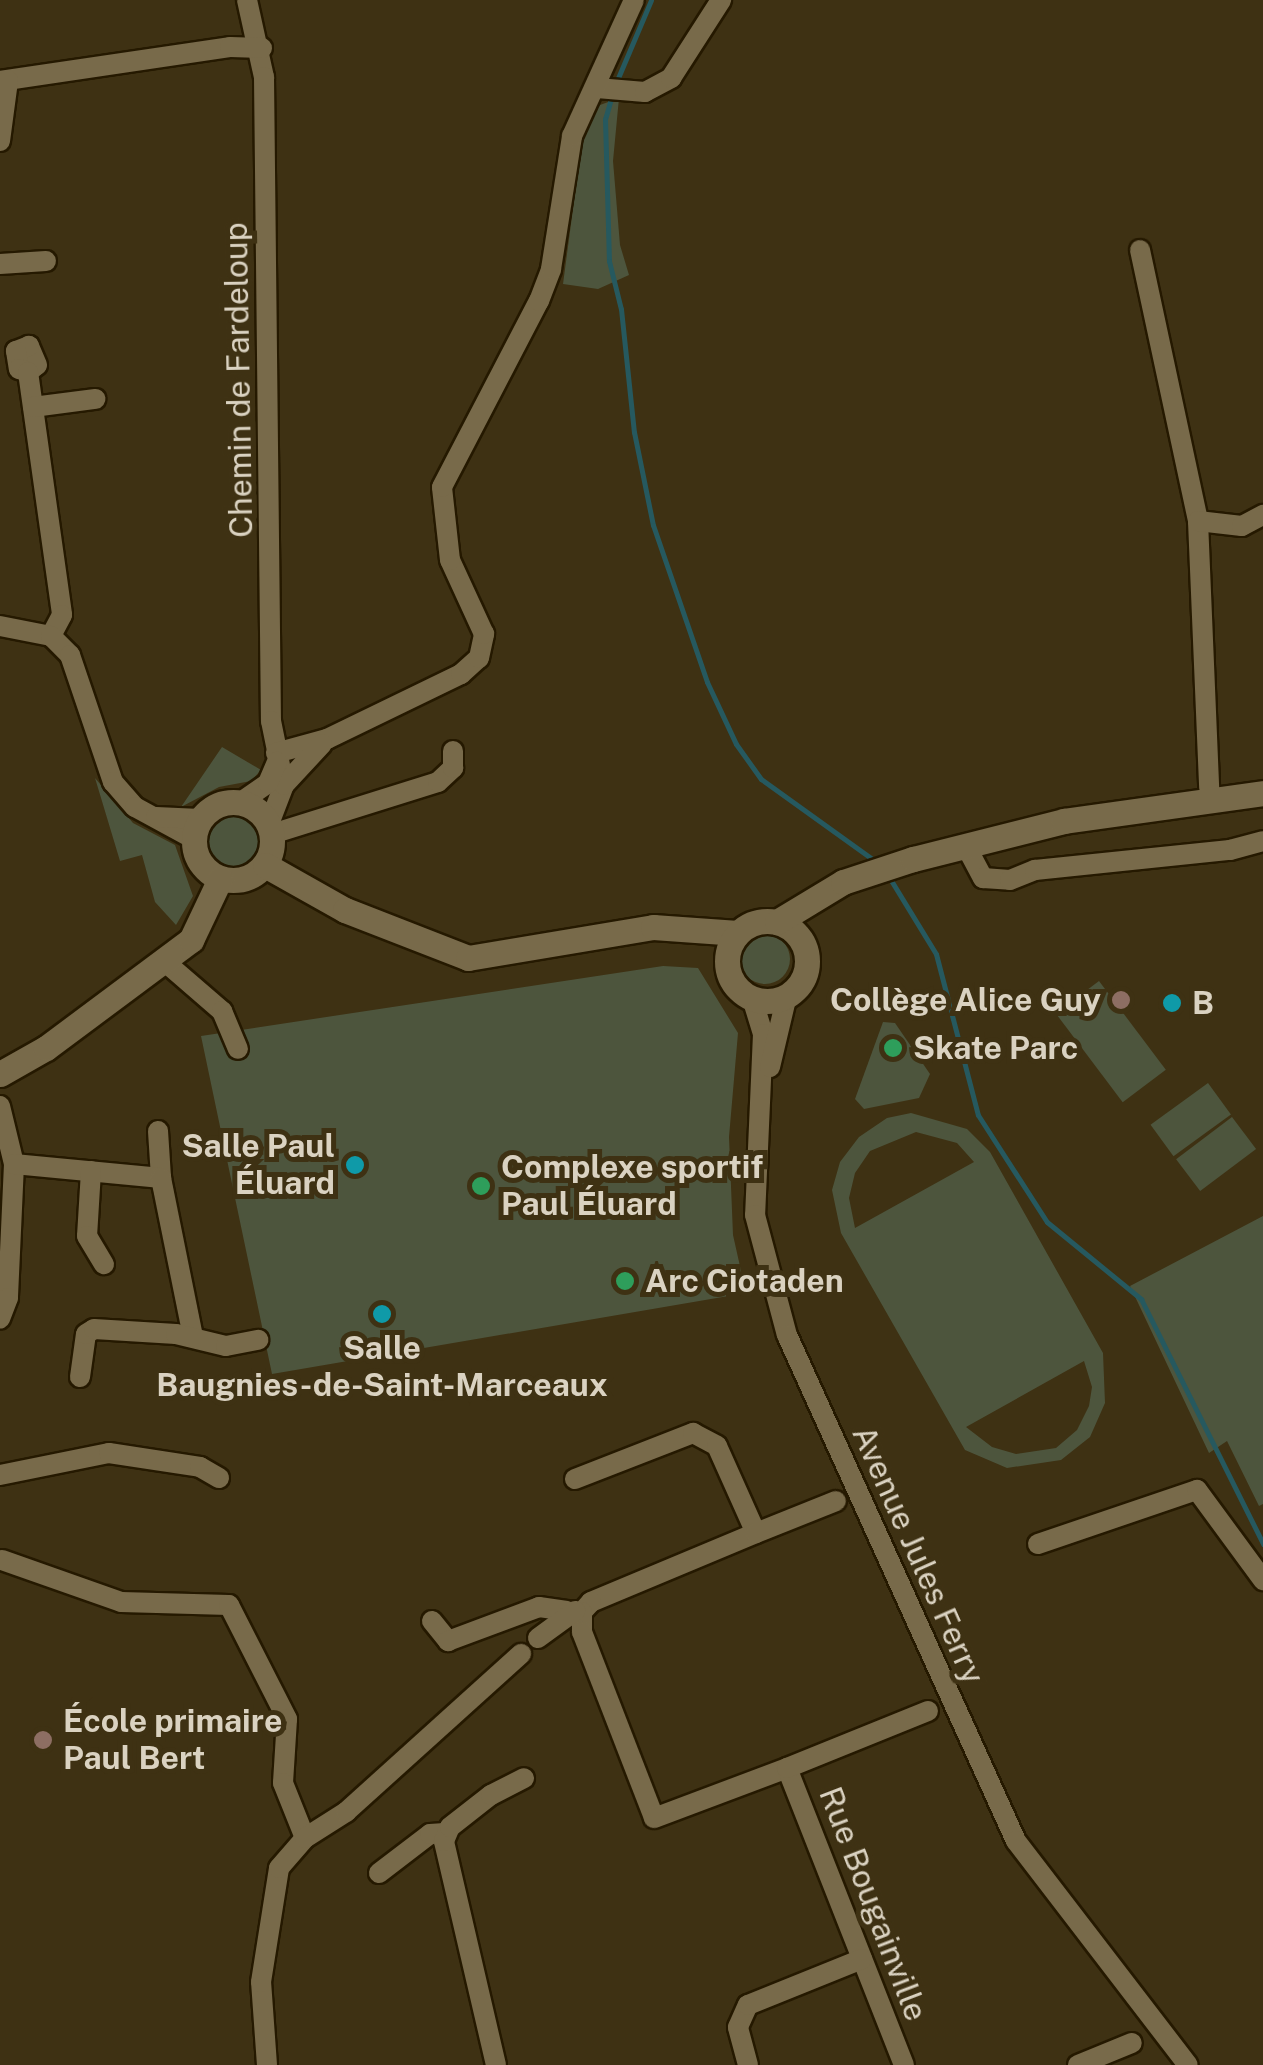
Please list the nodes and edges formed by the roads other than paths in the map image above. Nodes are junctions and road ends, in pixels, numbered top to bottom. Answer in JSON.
{"nodes":[{"id":1,"x":248,"y":0,"type":"edge"},
{"id":2,"x":634,"y":0,"type":"edge"},
{"id":3,"x":721,"y":0,"type":"edge"},
{"id":4,"x":262,"y":48,"type":"junction"},
{"id":5,"x":4,"y":81,"type":"edge"},
{"id":6,"x":609,"y":90,"type":"junction"},
{"id":7,"x":0,"y":142,"type":"edge"},
{"id":8,"x":1140,"y":250,"type":"dead end"},
{"id":9,"x":46,"y":261,"type":"dead end"},
{"id":10,"x":0,"y":264,"type":"edge"},
{"id":11,"x":28,"y":372,"type":"dead end"},
{"id":12,"x":95,"y":400,"type":"dead end"},
{"id":13,"x":33,"y":407,"type":"junction"},
{"id":14,"x":1263,"y":515,"type":"edge"},
{"id":15,"x":1198,"y":522,"type":"junction"},
{"id":16,"x":0,"y":626,"type":"edge"},
{"id":17,"x":52,"y":636,"type":"junction"},
{"id":18,"x":327,"y":739,"type":"junction"},
{"id":19,"x":453,"y":751,"type":"dead end"},
{"id":20,"x":277,"y":757,"type":"junction"},
{"id":21,"x":1263,"y":780,"type":"edge"},
{"id":22,"x":284,"y":785,"type":"junction"},
{"id":23,"x":1209,"y":788,"type":"junction"},
{"id":24,"x":1263,"y":792,"type":"edge"},
{"id":25,"x":241,"y":802,"type":"junction"},
{"id":26,"x":197,"y":829,"type":"junction"},
{"id":27,"x":271,"y":829,"type":"junction"},
{"id":28,"x":1263,"y":841,"type":"edge"},
{"id":29,"x":968,"y":850,"type":"junction"},
{"id":30,"x":906,"y":861,"type":"junction"},
{"id":31,"x":265,"y":865,"type":"junction"},
{"id":32,"x":220,"y":879,"type":"junction"},
{"id":33,"x":812,"y":900,"type":"junction"},
{"id":34,"x":777,"y":922,"type":"junction"},
{"id":35,"x":799,"y":938,"type":"junction"},
{"id":36,"x":732,"y":945,"type":"junction"},
{"id":37,"x":164,"y":960,"type":"junction"},
{"id":38,"x":787,"y":995,"type":"junction"},
{"id":39,"x":752,"y":998,"type":"junction"},
{"id":40,"x":238,"y":1049,"type":"dead end"},
{"id":41,"x":0,"y":1074,"type":"edge"},
{"id":42,"x":760,"y":1087,"type":"junction"},
{"id":43,"x":0,"y":1106,"type":"edge"},
{"id":44,"x":158,"y":1132,"type":"dead end"},
{"id":45,"x":14,"y":1164,"type":"junction"},
{"id":46,"x":91,"y":1171,"type":"junction"},
{"id":47,"x":161,"y":1178,"type":"junction"},
{"id":48,"x":104,"y":1264,"type":"dead end"},
{"id":49,"x":0,"y":1319,"type":"edge"},
{"id":50,"x":193,"y":1337,"type":"junction"},
{"id":51,"x":258,"y":1340,"type":"dead end"},
{"id":52,"x":80,"y":1378,"type":"dead end"},
{"id":53,"x":0,"y":1475,"type":"edge"},
{"id":54,"x":219,"y":1478,"type":"dead end"},
{"id":55,"x":575,"y":1480,"type":"dead end"},
{"id":56,"x":836,"y":1502,"type":"dead end"},
{"id":57,"x":756,"y":1533,"type":"junction"},
{"id":58,"x":1038,"y":1544,"type":"dead end"},
{"id":59,"x":2,"y":1560,"type":"edge"},
{"id":60,"x":1263,"y":1580,"type":"edge"},
{"id":61,"x":575,"y":1611,"type":"junction"},
{"id":62,"x":432,"y":1621,"type":"dead end"},
{"id":63,"x":538,"y":1638,"type":"dead end"},
{"id":64,"x":521,"y":1654,"type":"dead end"},
{"id":65,"x":928,"y":1711,"type":"dead end"},
{"id":66,"x":787,"y":1768,"type":"junction"},
{"id":67,"x":524,"y":1778,"type":"dead end"},
{"id":68,"x":445,"y":1834,"type":"junction"},
{"id":69,"x":305,"y":1838,"type":"junction"},
{"id":70,"x":379,"y":1873,"type":"dead end"},
{"id":71,"x":862,"y":1959,"type":"junction"},
{"id":72,"x":1141,"y":2006,"type":"junction"},
{"id":73,"x":1132,"y":2043,"type":"dead end"},
{"id":74,"x":268,"y":2065,"type":"edge"},
{"id":75,"x":496,"y":2065,"type":"edge"},
{"id":76,"x":748,"y":2065,"type":"edge"},
{"id":77,"x":904,"y":2065,"type":"edge"},
{"id":78,"x":1078,"y":2065,"type":"edge"},
{"id":79,"x":1188,"y":2065,"type":"edge"},
{"id":80,"x":1206,"y":2065,"type":"edge"}],
"edges":[{"from":1,"to":4,"type":"street","name":"Chemin de Fardeloup"},
{"from":2,"to":6,"type":"street"},
{"from":3,"to":6,"type":"street"},
{"from":4,"to":5,"type":"street"},
{"from":4,"to":20,"type":"street","name":"Chemin de Fardeloup"},
{"from":5,"to":7,"type":"street"},
{"from":6,"to":18,"type":"street"},
{"from":8,"to":15,"type":"street"},
{"from":9,"to":10,"type":"street"},
{"from":11,"to":13,"type":"street"},
{"from":12,"to":13,"type":"street"},
{"from":13,"to":17,"type":"street"},
{"from":14,"to":15,"type":"street"},
{"from":15,"to":23,"type":"street"},
{"from":16,"to":17,"type":"street"},
{"from":17,"to":26,"type":"street"},
{"from":18,"to":20,"type":"street"},
{"from":18,"to":22,"type":"street"},
{"from":19,"to":27,"type":"street"},
{"from":20,"to":22,"type":"street","name":"Chemin de Fardeloup"},
{"from":20,"to":25,"type":"street"},
{"from":21,"to":23,"type":"street"},
{"from":22,"to":27,"type":"street"},
{"from":23,"to":30,"type":"street"},
{"from":24,"to":29,"type":"street"},
{"from":25,"to":26,"type":"street"},
{"from":25,"to":27,"type":"street"},
{"from":26,"to":32,"type":"street"},
{"from":27,"to":31,"type":"street"},
{"from":28,"to":29,"type":"street"},
{"from":29,"to":30,"type":"street"},
{"from":30,"to":33,"type":"street"},
{"from":31,"to":32,"type":"street"},
{"from":31,"to":36,"type":"street"},
{"from":32,"to":37,"type":"street"},
{"from":33,"to":34,"type":"street"},
{"from":33,"to":35,"type":"street"},
{"from":34,"to":35,"type":"street"},
{"from":34,"to":36,"type":"street"},
{"from":35,"to":38,"type":"street"},
{"from":36,"to":39,"type":"street"},
{"from":37,"to":40,"type":"street"},
{"from":37,"to":41,"type":"street"},
{"from":38,"to":39,"type":"street"},
{"from":38,"to":42,"type":"street","name":"Avenue Jules Ferry"},
{"from":39,"to":42,"type":"street","name":"Avenue Jules Ferry"},
{"from":42,"to":72,"type":"street","name":"Avenue Jules Ferry"},
{"from":43,"to":45,"type":"street"},
{"from":44,"to":47,"type":"street"},
{"from":45,"to":46,"type":"street"},
{"from":45,"to":49,"type":"street"},
{"from":46,"to":47,"type":"street"},
{"from":46,"to":48,"type":"street"},
{"from":47,"to":50,"type":"street"},
{"from":50,"to":51,"type":"street"},
{"from":50,"to":52,"type":"street"},
{"from":53,"to":54,"type":"street"},
{"from":55,"to":57,"type":"street"},
{"from":56,"to":57,"type":"street"},
{"from":57,"to":61,"type":"street"},
{"from":58,"to":60,"type":"street"},
{"from":59,"to":69,"type":"street"},
{"from":61,"to":62,"type":"street"},
{"from":61,"to":63,"type":"street"},
{"from":61,"to":66,"type":"street","name":"Rue Bougainville"},
{"from":64,"to":69,"type":"street"},
{"from":65,"to":66,"type":"street"},
{"from":66,"to":71,"type":"street","name":"Rue Bougainville"},
{"from":67,"to":68,"type":"street"},
{"from":68,"to":70,"type":"street"},
{"from":68,"to":75,"type":"street"},
{"from":69,"to":74,"type":"street"},
{"from":71,"to":76,"type":"street"},
{"from":71,"to":77,"type":"street","name":"Rue Bougainville"},
{"from":72,"to":79,"type":"street","name":"Avenue Jules Ferry"},
{"from":72,"to":80,"type":"street","name":"Avenue Jules Ferry"},
{"from":73,"to":78,"type":"street"}]}
